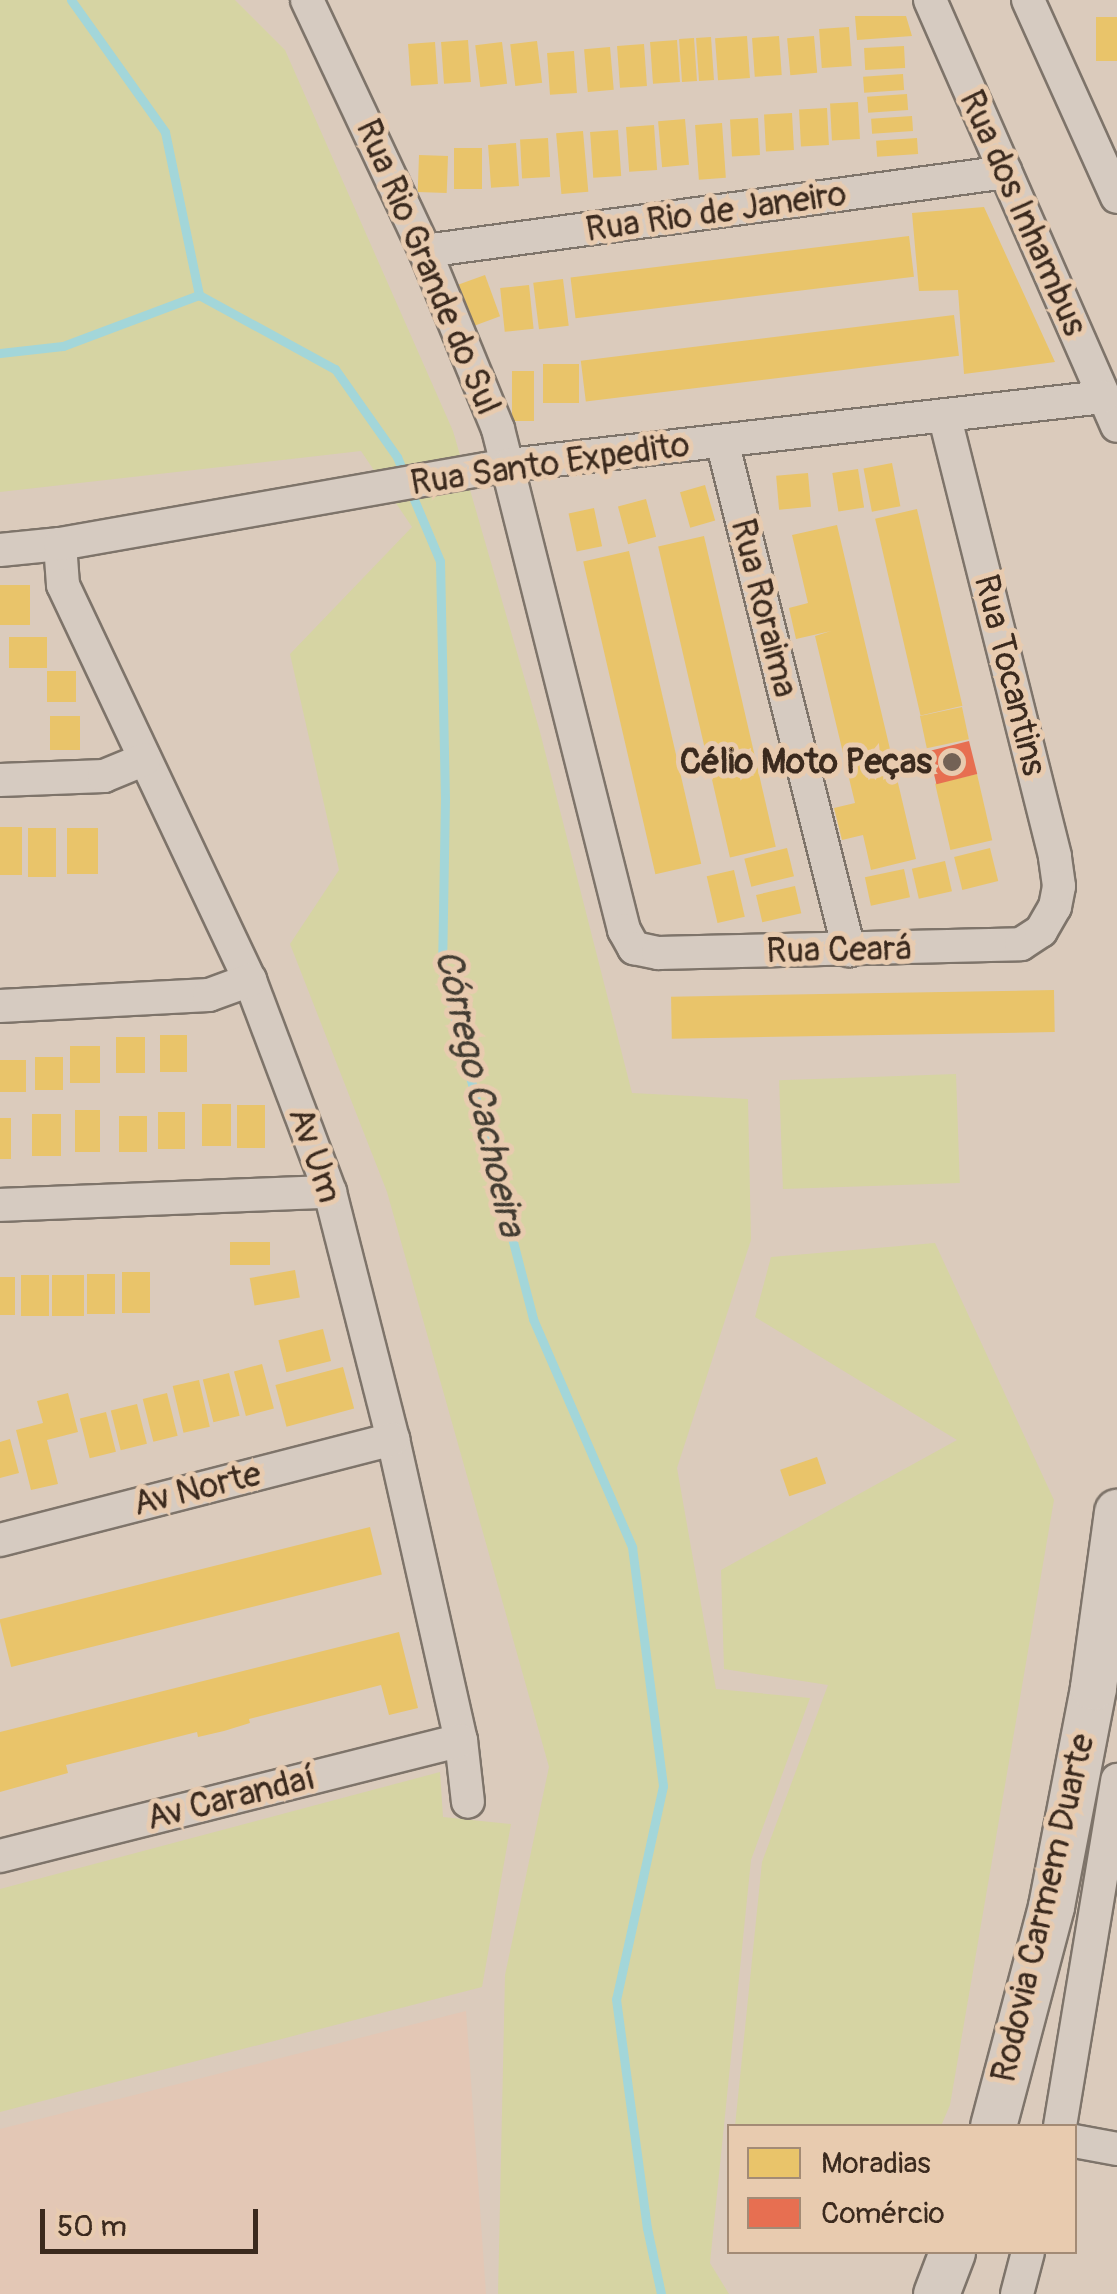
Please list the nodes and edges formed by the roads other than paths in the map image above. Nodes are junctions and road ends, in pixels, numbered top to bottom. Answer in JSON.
{"nodes":[{"id":1,"x":930,"y":0,"type":"edge"},
{"id":2,"x":1028,"y":0,"type":"edge"},
{"id":3,"x":315,"y":2,"type":"edge"},
{"id":4,"x":1006,"y":172,"type":"junction"},
{"id":5,"x":1117,"y":198,"type":"edge"},
{"id":6,"x":426,"y":250,"type":"junction"},
{"id":7,"x":1110,"y":412,"type":"edge"},
{"id":8,"x":945,"y":417,"type":"junction"},
{"id":9,"x":722,"y":441,"type":"junction"},
{"id":10,"x":508,"y":465,"type":"junction"},
{"id":11,"x":60,"y":544,"type":"junction"},
{"id":12,"x":0,"y":550,"type":"edge"},
{"id":13,"x":144,"y":759,"type":"junction"},
{"id":14,"x":0,"y":780,"type":"edge"},
{"id":15,"x":1041,"y":931,"type":"joint"},
{"id":16,"x":634,"y":948,"type":"joint"},
{"id":17,"x":848,"y":950,"type":"junction"},
{"id":18,"x":250,"y":980,"type":"junction"},
{"id":19,"x":0,"y":1006,"type":"edge"},
{"id":20,"x":330,"y":1192,"type":"junction"},
{"id":21,"x":0,"y":1205,"type":"edge"},
{"id":22,"x":393,"y":1438,"type":"junction"},
{"id":23,"x":1117,"y":1512,"type":"edge"},
{"id":24,"x":0,"y":1540,"type":"edge"},
{"id":25,"x":461,"y":1740,"type":"junction"},
{"id":26,"x":1117,"y":1780,"type":"edge"},
{"id":27,"x":468,"y":1802,"type":"dead end"},
{"id":28,"x":0,"y":1856,"type":"edge"},
{"id":29,"x":1106,"y":1916,"type":"edge"},
{"id":30,"x":994,"y":2124,"type":"edge"},
{"id":31,"x":1060,"y":2124,"type":"edge"},
{"id":32,"x":1077,"y":2141,"type":"edge"},
{"id":33,"x":1117,"y":2148,"type":"edge"},
{"id":34,"x":951,"y":2254,"type":"edge"},
{"id":35,"x":1027,"y":2254,"type":"edge"},
{"id":36,"x":936,"y":2294,"type":"edge"},
{"id":37,"x":1016,"y":2294,"type":"edge"}],
"edges":[{"from":1,"to":4,"type":"street","name":"Rua dos Inhambus"},
{"from":2,"to":5,"type":"street"},
{"from":3,"to":6,"type":"street","name":"Rua Rio Grande do Sul"},
{"from":4,"to":6,"type":"street","name":"Rua Rio de Janeiro"},
{"from":4,"to":7,"type":"street","name":"Rua dos Inhambus"},
{"from":6,"to":10,"type":"street","name":"Rua Rio Grande do Sul"},
{"from":7,"to":8,"type":"street","name":"Rua Santo Expedito"},
{"from":8,"to":9,"type":"street","name":"Rua Santo Expedito"},
{"from":8,"to":15,"type":"street","name":"Rua Tocantins"},
{"from":9,"to":10,"type":"street","name":"Rua Santo Expedito"},
{"from":9,"to":17,"type":"street","name":"Rua Roraima"},
{"from":10,"to":11,"type":"street","name":"Rua Santo Expedito"},
{"from":10,"to":16,"type":"street","name":"Rua Rio Grande do Sul"},
{"from":11,"to":12,"type":"street","name":"Rua Santo Expedito"},
{"from":11,"to":13,"type":"street","name":"Av Um"},
{"from":13,"to":14,"type":"street"},
{"from":13,"to":18,"type":"street","name":"Av Um"},
{"from":15,"to":17,"type":"street","name":"Rua Ceará"},
{"from":16,"to":17,"type":"street","name":"Rua Ceará"},
{"from":18,"to":19,"type":"street"},
{"from":18,"to":20,"type":"street","name":"Av Um"},
{"from":20,"to":21,"type":"street"},
{"from":20,"to":22,"type":"street","name":"Av Um"},
{"from":22,"to":24,"type":"street","name":"Av Norte"},
{"from":22,"to":25,"type":"street","name":"Av Um"},
{"from":23,"to":30,"type":"street","name":"Rodovia Carmem Duarte"},
{"from":25,"to":27,"type":"street","name":"Av Um"},
{"from":25,"to":28,"type":"street","name":"Av Carandaí"},
{"from":26,"to":29,"type":"street"},
{"from":29,"to":31,"type":"street"},
{"from":32,"to":33,"type":"street"},
{"from":34,"to":36,"type":"street"},
{"from":35,"to":37,"type":"street"}]}
